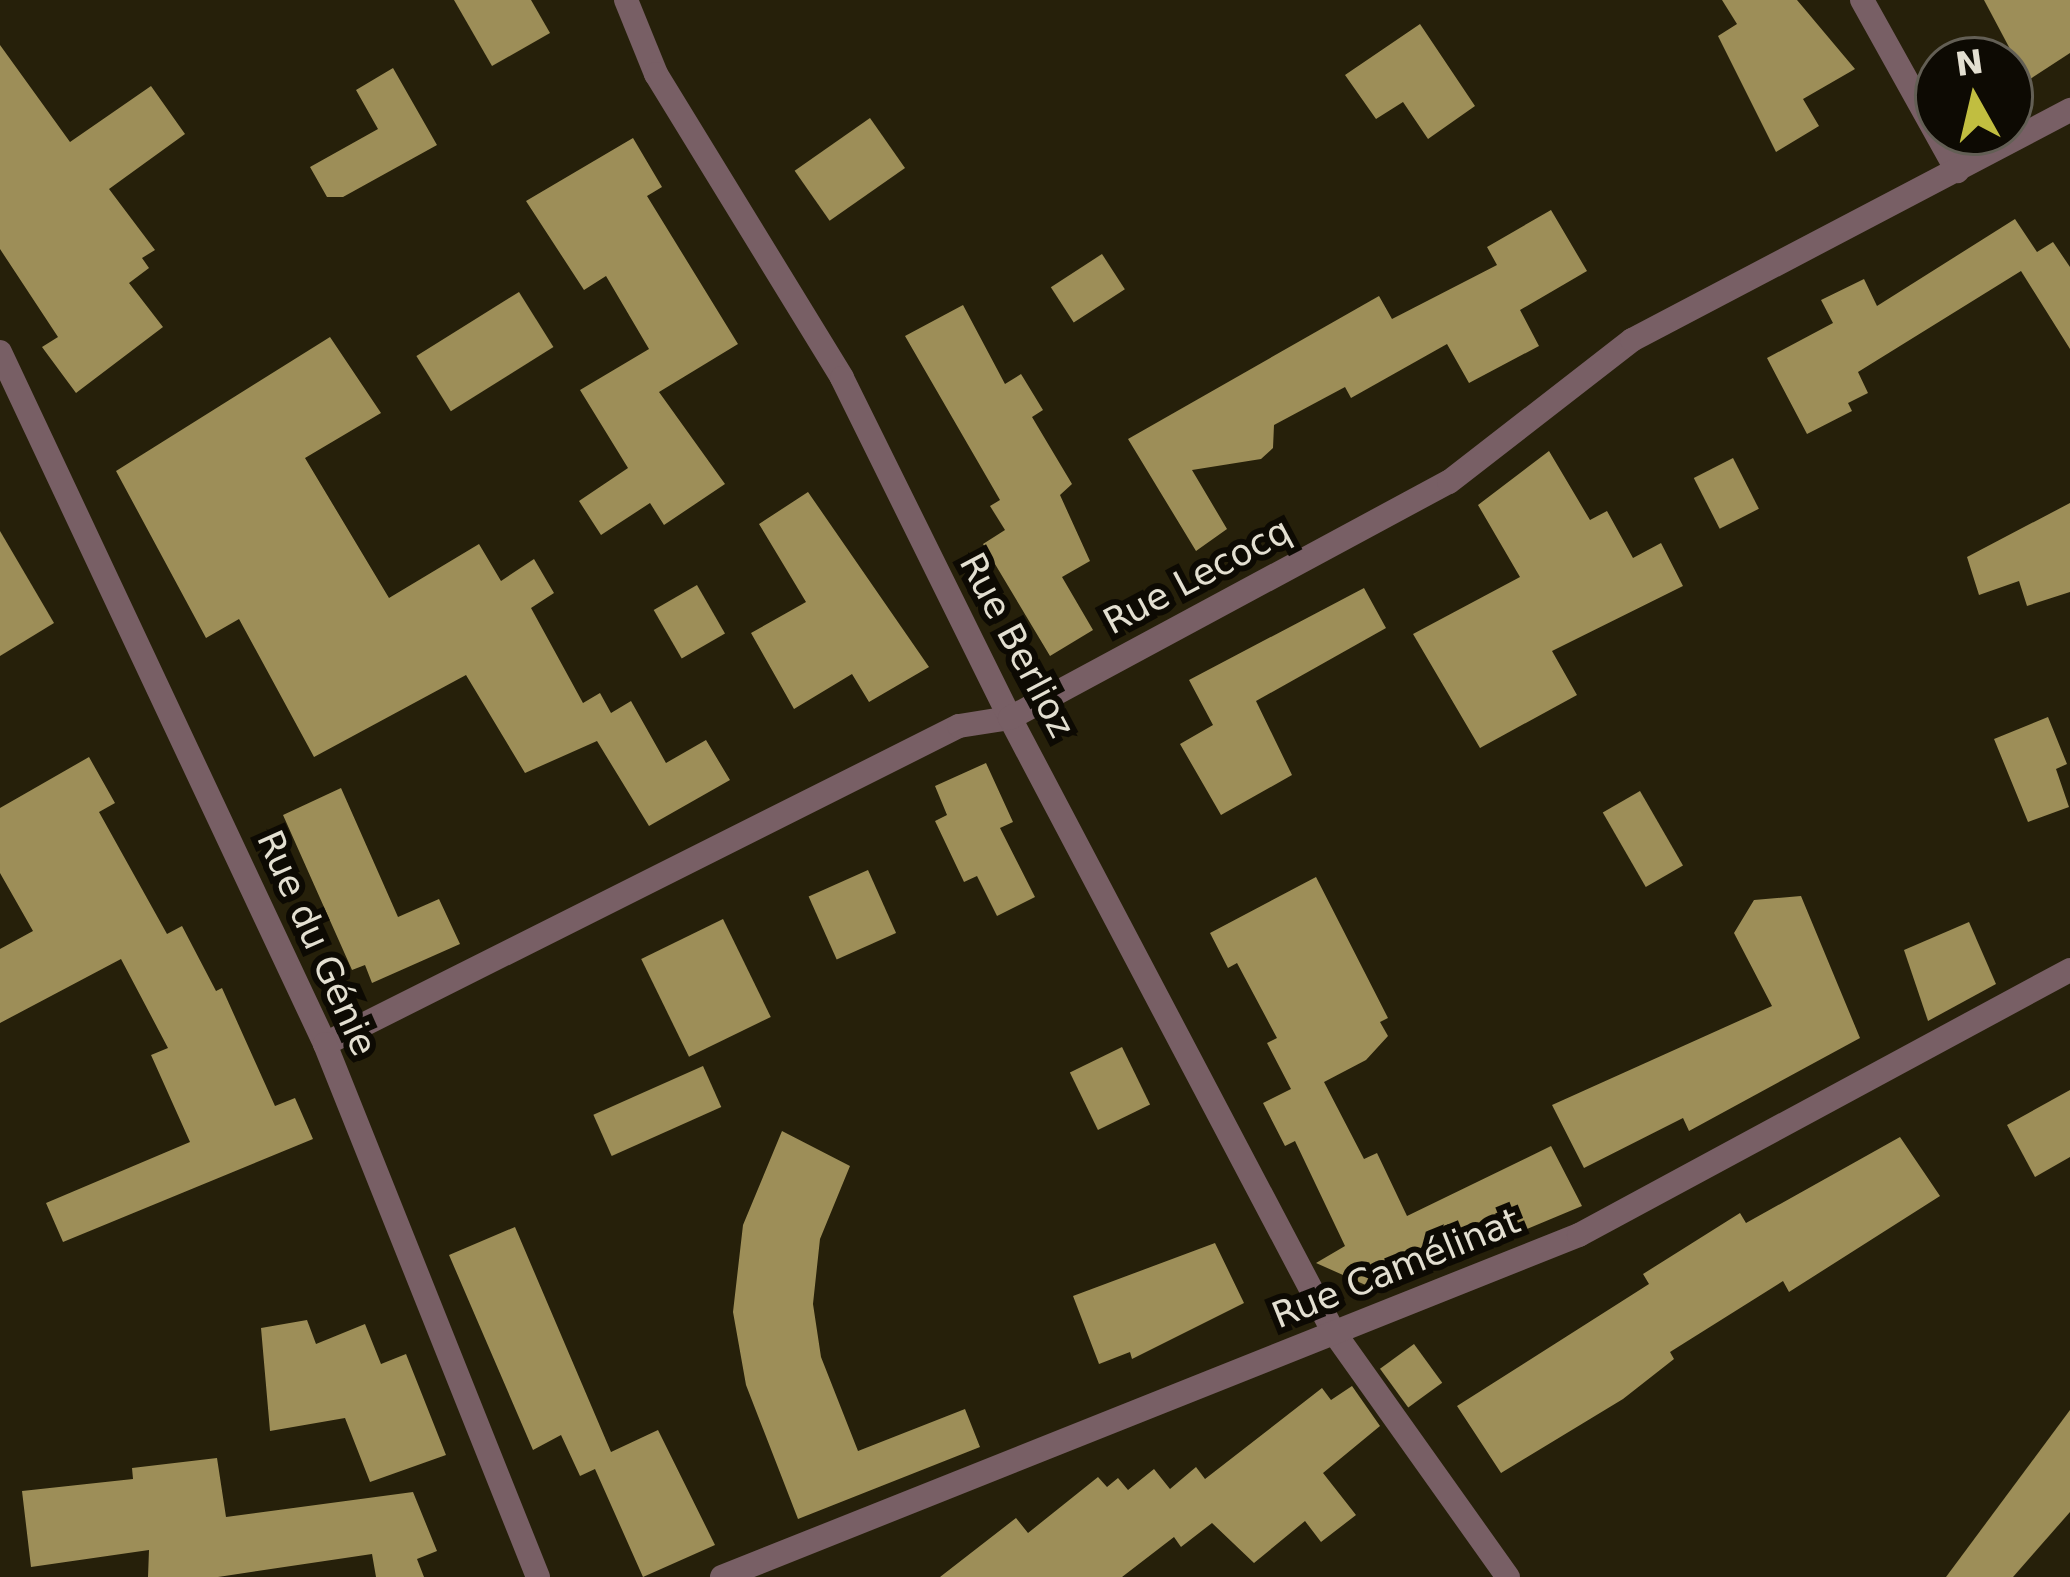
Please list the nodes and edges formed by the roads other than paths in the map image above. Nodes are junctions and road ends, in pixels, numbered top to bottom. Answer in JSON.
{"nodes":[{"id":1,"x":626,"y":0,"type":"edge"},
{"id":2,"x":1862,"y":0,"type":"edge"},
{"id":3,"x":2070,"y":110,"type":"edge"},
{"id":4,"x":1957,"y":171,"type":"junction"},
{"id":5,"x":0,"y":352,"type":"edge"},
{"id":6,"x":1010,"y":718,"type":"junction"},
{"id":7,"x":2070,"y":970,"type":"edge"},
{"id":8,"x":325,"y":1044,"type":"junction"},
{"id":9,"x":1333,"y":1330,"type":"junction"},
{"id":10,"x":538,"y":1577,"type":"edge"},
{"id":11,"x":722,"y":1577,"type":"edge"},
{"id":12,"x":1508,"y":1577,"type":"edge"}],
"edges":[{"from":1,"to":6,"type":"street","name":"Rue Berlioz"},
{"from":2,"to":4,"type":"street"},
{"from":3,"to":4,"type":"street","name":"Rue Lecocq"},
{"from":4,"to":6,"type":"street","name":"Rue Lecocq"},
{"from":5,"to":8,"type":"street","name":"Rue du Génie"},
{"from":6,"to":8,"type":"street","name":"Rue Lecocq"},
{"from":6,"to":9,"type":"street","name":"Rue Berlioz"},
{"from":7,"to":9,"type":"street","name":"Rue Camélinat"},
{"from":8,"to":10,"type":"street","name":"Rue du Génie"},
{"from":9,"to":11,"type":"street","name":"Rue Camélinat"},
{"from":9,"to":12,"type":"street","name":"Rue Berlioz"}]}
